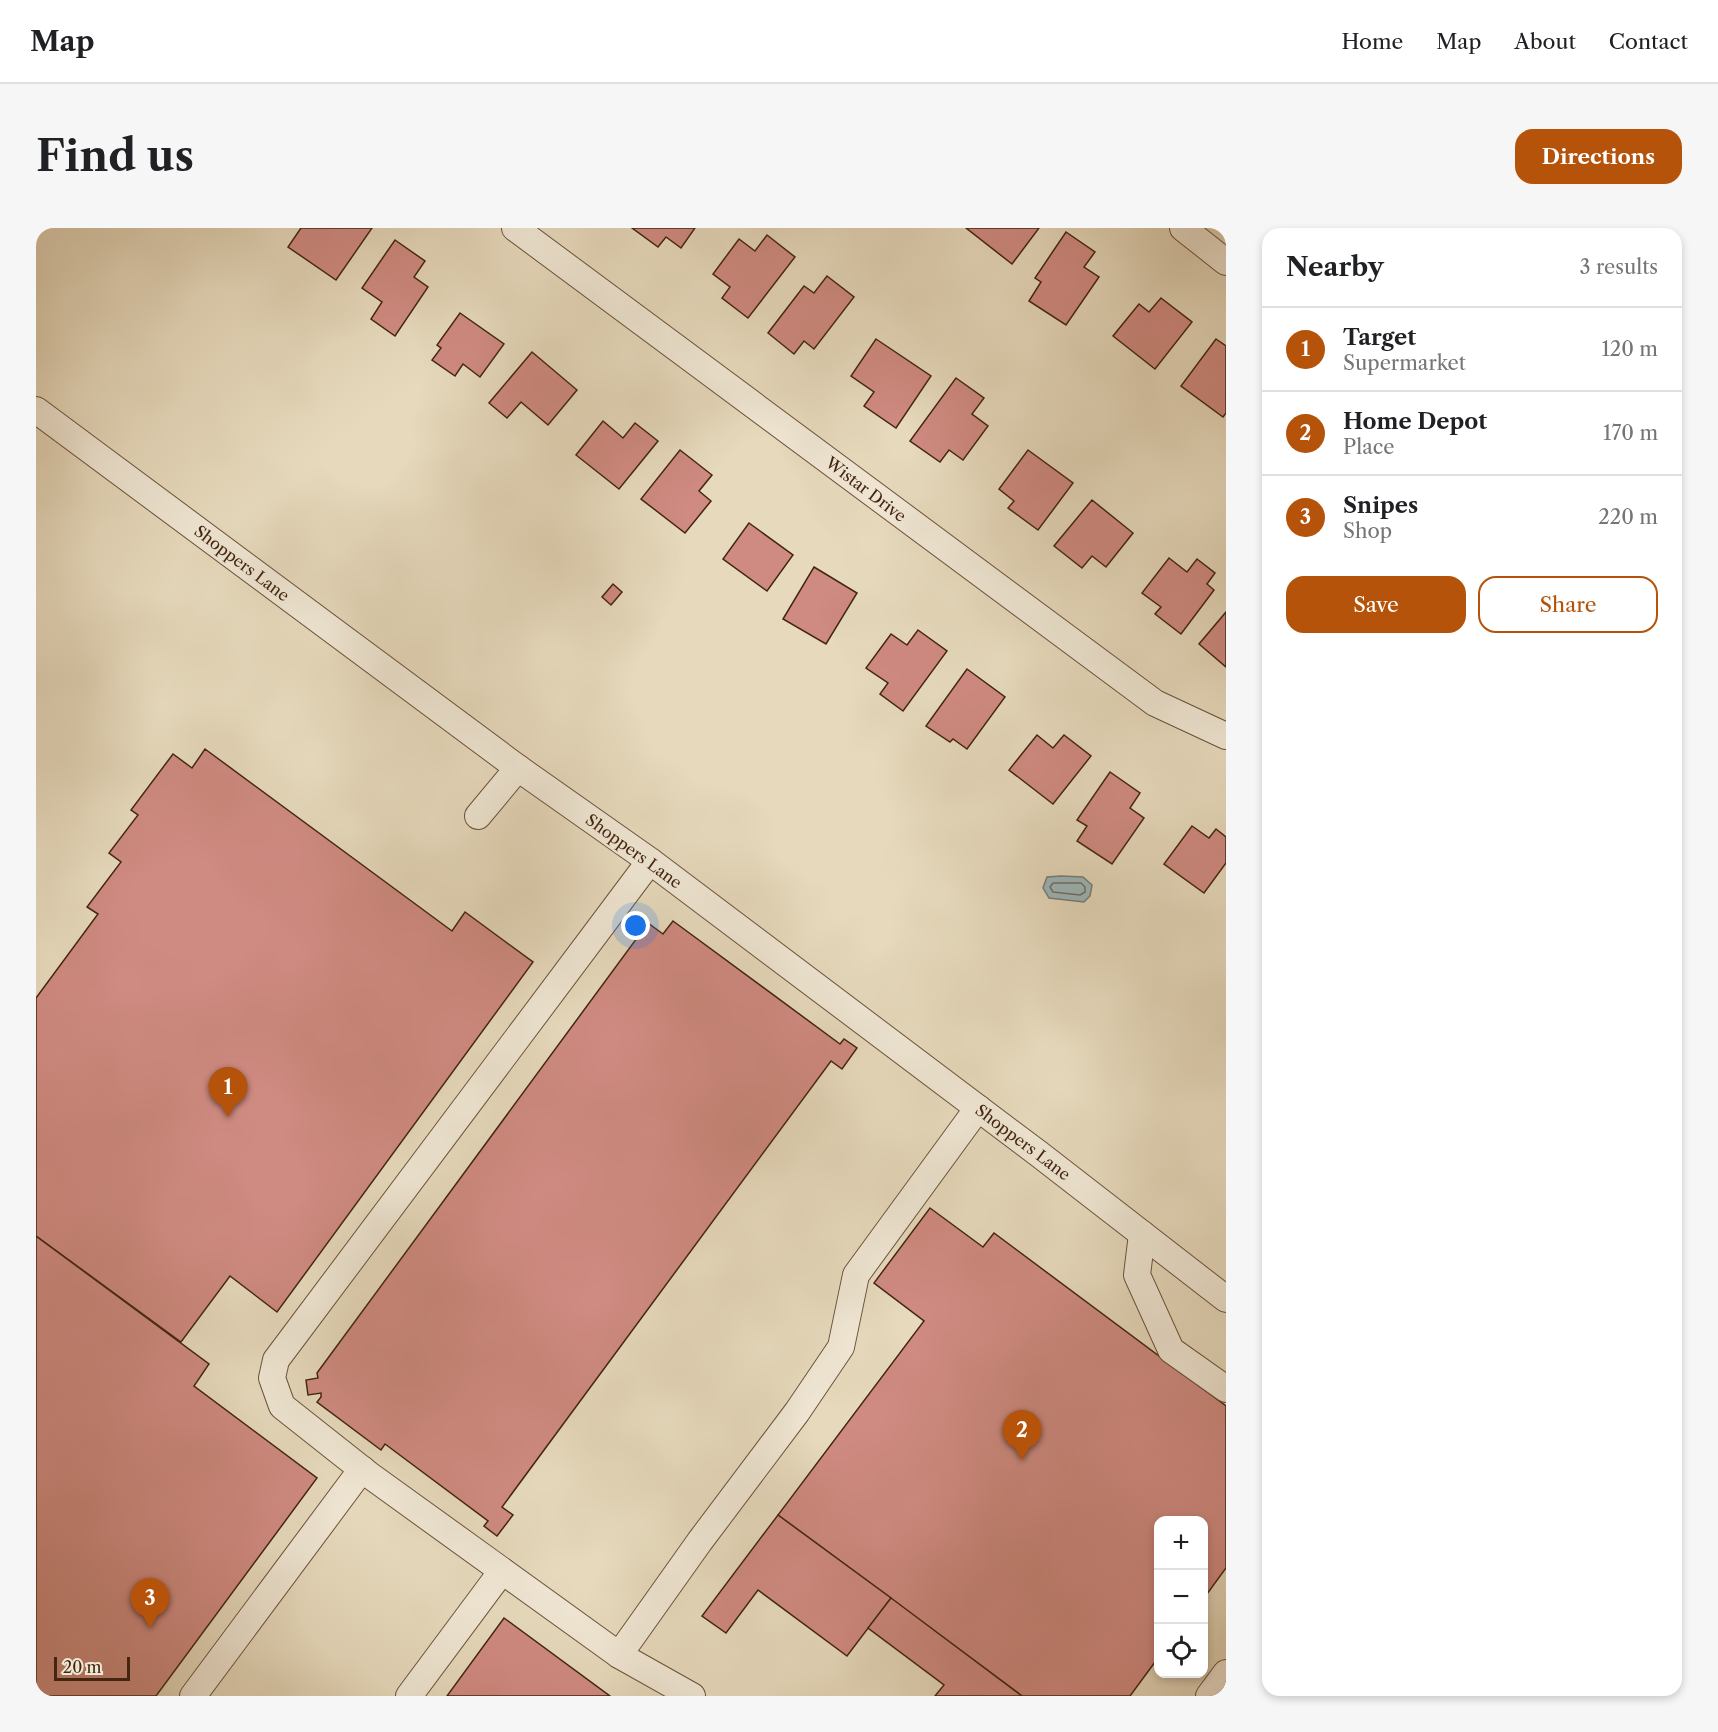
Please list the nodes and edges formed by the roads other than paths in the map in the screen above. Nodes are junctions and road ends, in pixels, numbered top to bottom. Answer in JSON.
{"nodes":[{"id":1,"x":515,"y":228,"type":"edge"},
{"id":2,"x":1183,"y":228,"type":"edge"},
{"id":3,"x":1226,"y":262,"type":"edge"},
{"id":4,"x":36,"y":410,"type":"edge"},
{"id":5,"x":1226,"y":736,"type":"edge"},
{"id":6,"x":518,"y":768,"type":"junction"},
{"id":7,"x":478,"y":816,"type":"dead end"},
{"id":8,"x":650,"y":861,"type":"junction"},
{"id":9,"x":978,"y":1108,"type":"junction"},
{"id":10,"x":1142,"y":1234,"type":"junction"},
{"id":11,"x":1226,"y":1299,"type":"edge"},
{"id":12,"x":1226,"y":1389,"type":"edge"},
{"id":13,"x":362,"y":1469,"type":"junction"},
{"id":14,"x":502,"y":1571,"type":"junction"},
{"id":15,"x":619,"y":1655,"type":"junction"},
{"id":16,"x":1226,"y":1673,"type":"edge"},
{"id":17,"x":193,"y":1696,"type":"edge"},
{"id":18,"x":409,"y":1696,"type":"edge"},
{"id":19,"x":692,"y":1696,"type":"edge"},
{"id":20,"x":1209,"y":1696,"type":"edge"}],
"edges":[{"from":1,"to":5,"type":"street","name":"Wistar Drive"},
{"from":2,"to":3,"type":"street"},
{"from":4,"to":6,"type":"street","name":"Shoppers Lane"},
{"from":6,"to":7,"type":"street"},
{"from":6,"to":8,"type":"street","name":"Shoppers Lane"},
{"from":8,"to":9,"type":"street","name":"Shoppers Lane"},
{"from":8,"to":13,"type":"street"},
{"from":9,"to":10,"type":"street","name":"Shoppers Lane"},
{"from":9,"to":15,"type":"street"},
{"from":10,"to":11,"type":"street","name":"Shoppers Lane"},
{"from":10,"to":12,"type":"street"},
{"from":13,"to":14,"type":"street"},
{"from":13,"to":17,"type":"street"},
{"from":14,"to":15,"type":"street"},
{"from":14,"to":18,"type":"street"},
{"from":15,"to":19,"type":"street"},
{"from":16,"to":20,"type":"street"}]}
